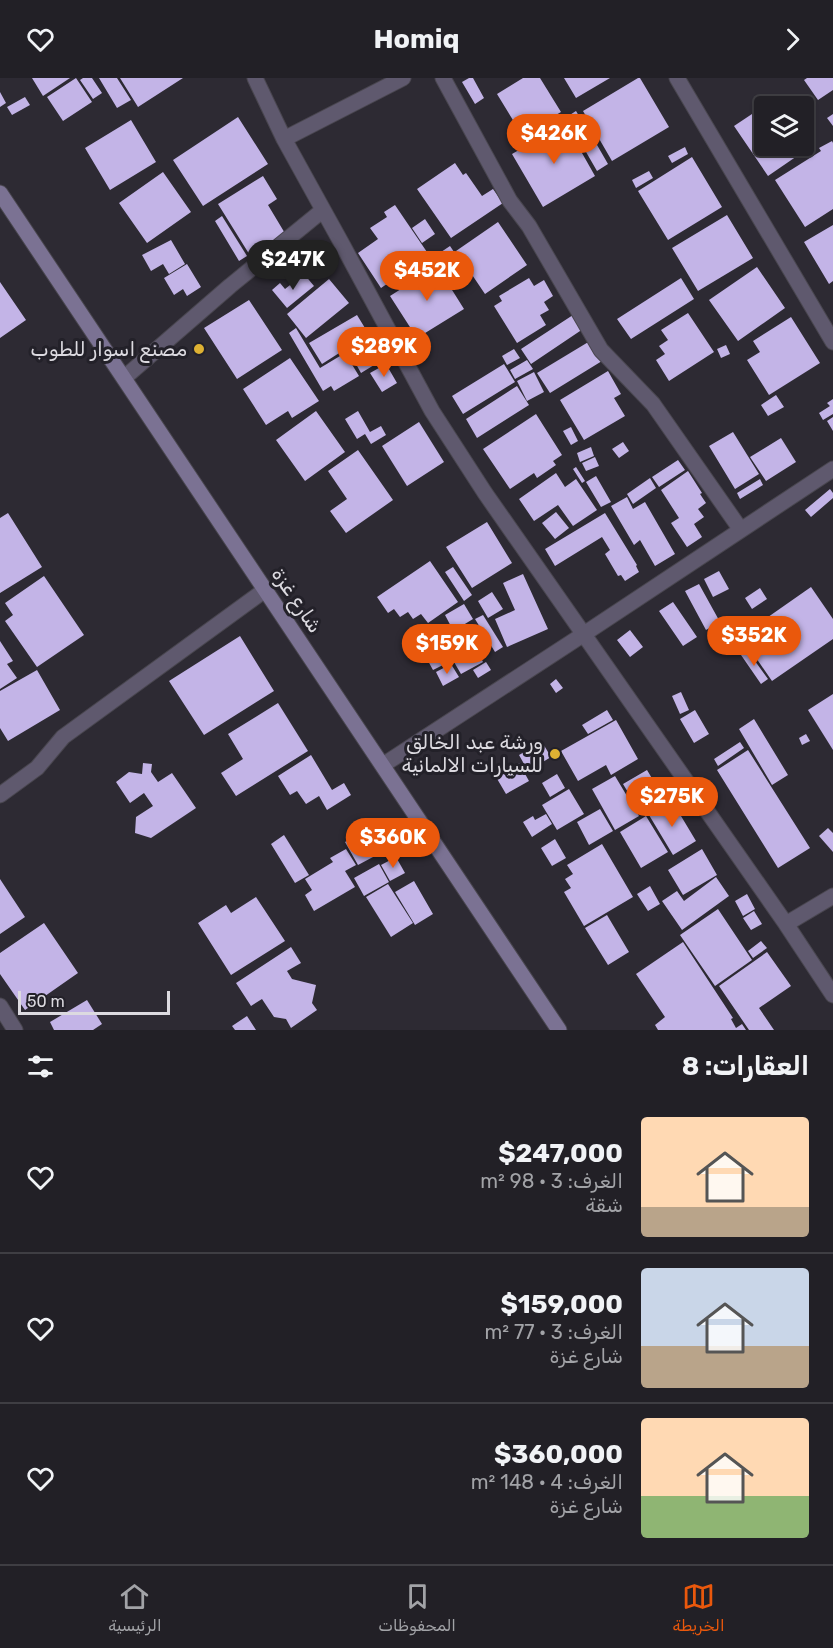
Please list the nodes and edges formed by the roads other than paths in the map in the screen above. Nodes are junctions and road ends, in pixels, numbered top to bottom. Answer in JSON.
{"nodes":[{"id":1,"x":255,"y":78,"type":"edge"},
{"id":2,"x":403,"y":78,"type":"edge"},
{"id":3,"x":443,"y":78,"type":"edge"},
{"id":4,"x":676,"y":78,"type":"edge"},
{"id":5,"x":284,"y":139,"type":"junction"},
{"id":6,"x":1,"y":197,"type":"edge"},
{"id":7,"x":323,"y":210,"type":"junction"},
{"id":8,"x":833,"y":342,"type":"edge"},
{"id":9,"x":124,"y":378,"type":"junction"},
{"id":10,"x":833,"y":469,"type":"edge"},
{"id":11,"x":741,"y":530,"type":"junction"},
{"id":12,"x":265,"y":590,"type":"junction"},
{"id":13,"x":584,"y":634,"type":"junction"},
{"id":14,"x":383,"y":765,"type":"junction"},
{"id":15,"x":0,"y":795,"type":"edge"},
{"id":16,"x":833,"y":896,"type":"edge"},
{"id":17,"x":786,"y":924,"type":"junction"},
{"id":18,"x":833,"y":995,"type":"edge"},
{"id":19,"x":0,"y":1006,"type":"edge"},
{"id":20,"x":15,"y":1030,"type":"edge"},
{"id":21,"x":559,"y":1030,"type":"edge"}],
"edges":[{"from":1,"to":5,"type":"street"},
{"from":2,"to":5,"type":"street"},
{"from":3,"to":11,"type":"street"},
{"from":4,"to":8,"type":"street"},
{"from":5,"to":7,"type":"street"},
{"from":6,"to":9,"type":"main road","name":"شارع غزة"},
{"from":7,"to":9,"type":"street"},
{"from":7,"to":13,"type":"street"},
{"from":9,"to":12,"type":"main road","name":"شارع غزة"},
{"from":10,"to":11,"type":"street"},
{"from":11,"to":13,"type":"street"},
{"from":12,"to":14,"type":"main road","name":"شارع غزة"},
{"from":12,"to":15,"type":"street"},
{"from":13,"to":14,"type":"street"},
{"from":13,"to":17,"type":"street"},
{"from":14,"to":21,"type":"main road","name":"شارع غزة"},
{"from":16,"to":17,"type":"street"},
{"from":17,"to":18,"type":"street"},
{"from":19,"to":20,"type":"street"}]}
